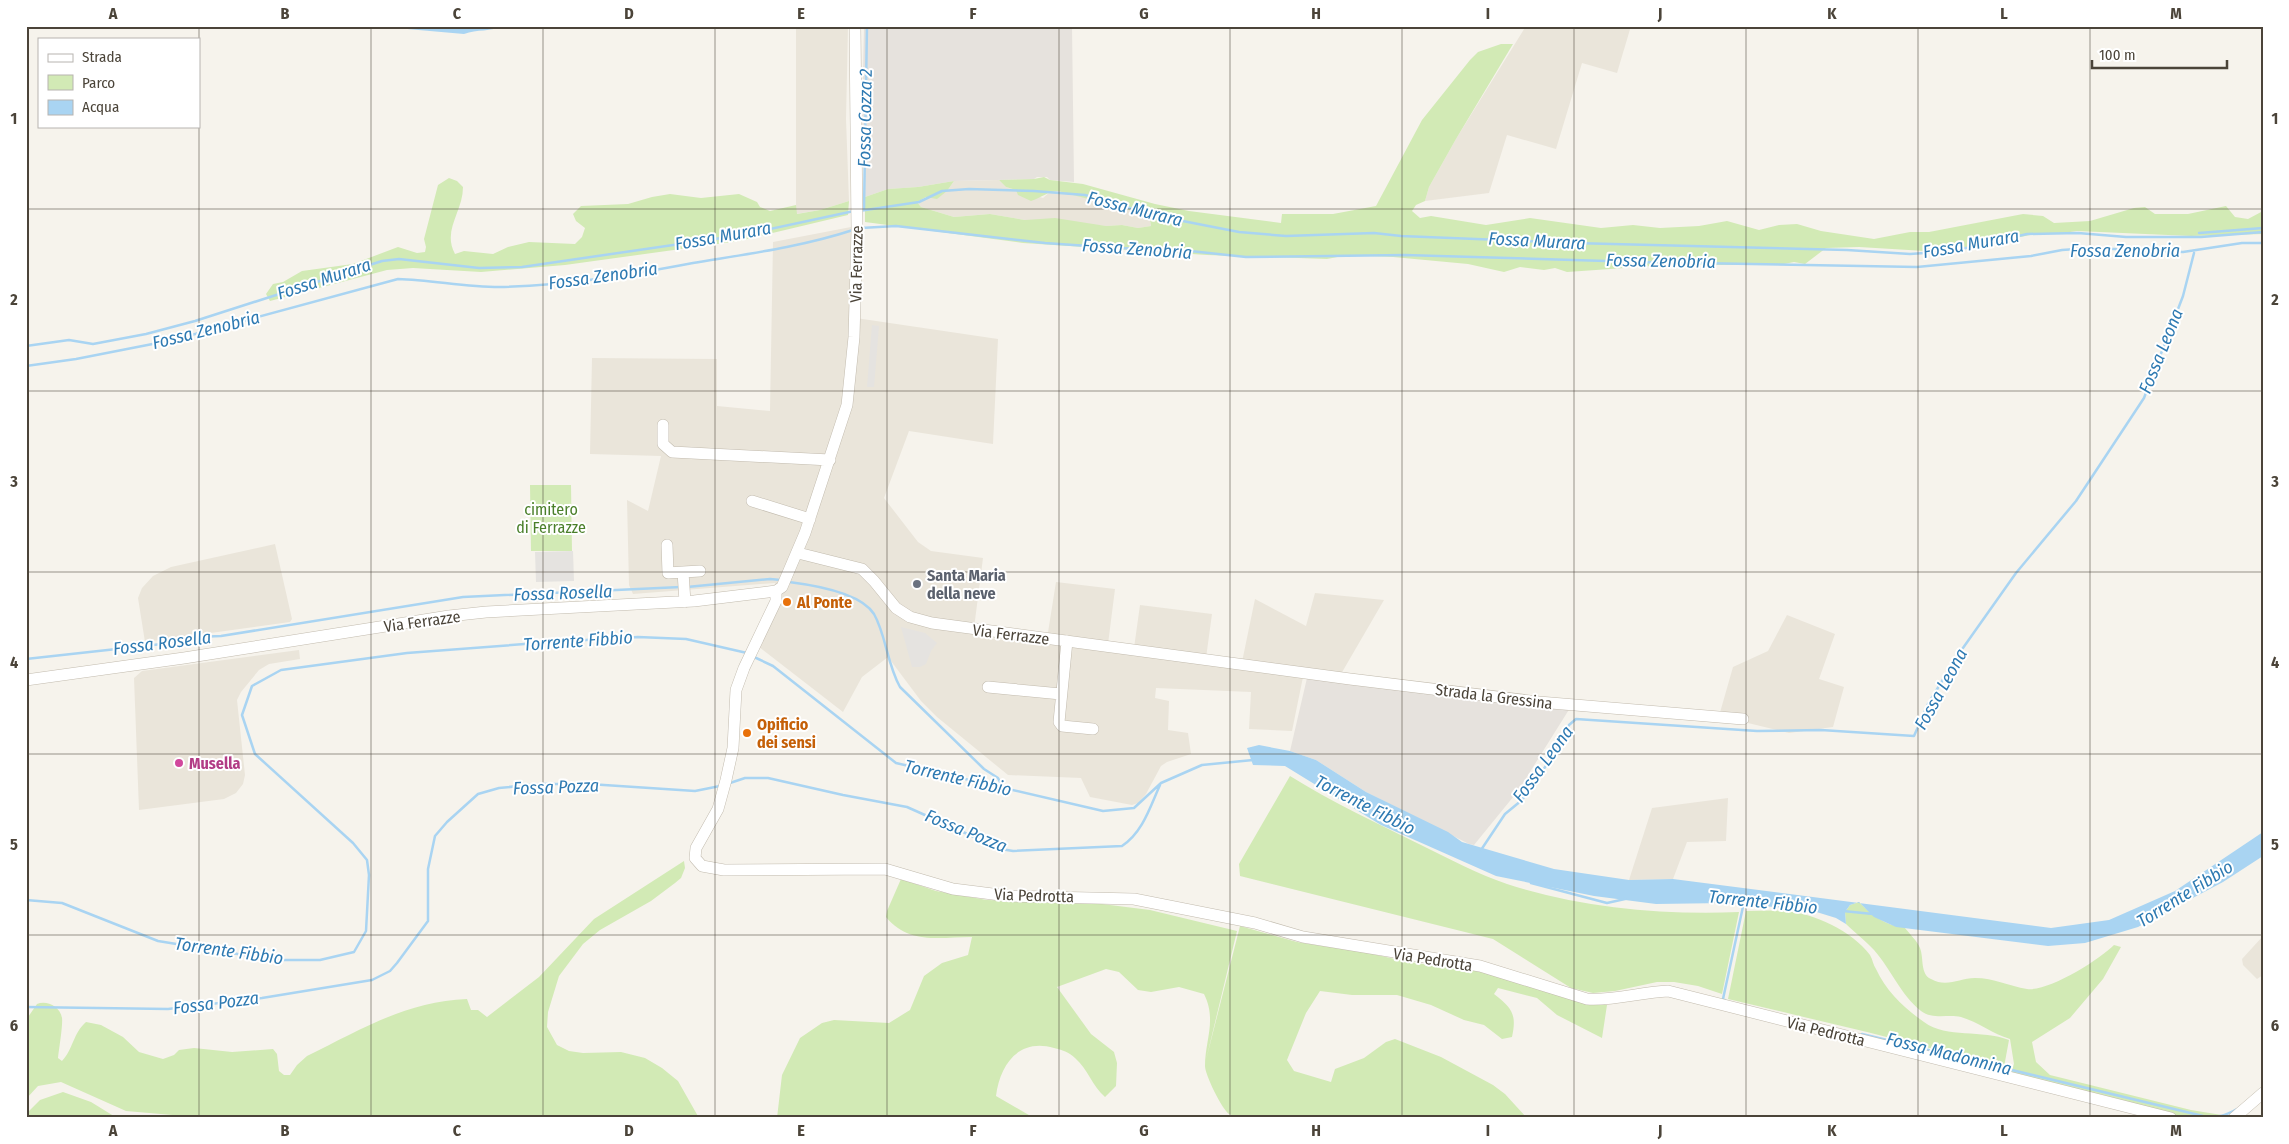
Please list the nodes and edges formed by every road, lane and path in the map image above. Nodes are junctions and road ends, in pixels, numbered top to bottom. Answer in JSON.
{"nodes":[{"id":1,"x":855,"y":26,"type":"edge"},
{"id":2,"x":663,"y":425,"type":"dead end"},
{"id":3,"x":830,"y":460,"type":"junction"},
{"id":4,"x":752,"y":501,"type":"dead end"},
{"id":5,"x":810,"y":519,"type":"junction"},
{"id":6,"x":667,"y":545,"type":"dead end"},
{"id":7,"x":798,"y":553,"type":"junction"},
{"id":8,"x":700,"y":571,"type":"dead end"},
{"id":9,"x":684,"y":586,"type":"junction"},
{"id":10,"x":779,"y":589,"type":"junction"},
{"id":11,"x":1067,"y":641,"type":"junction"},
{"id":12,"x":1245,"y":664,"type":"joint"},
{"id":13,"x":26,"y":680,"type":"edge"},
{"id":14,"x":988,"y":687,"type":"dead end"},
{"id":15,"x":1061,"y":694,"type":"junction"},
{"id":16,"x":1743,"y":719,"type":"dead end"},
{"id":17,"x":1093,"y":729,"type":"dead end"},
{"id":18,"x":2263,"y":1093,"type":"edge"},
{"id":19,"x":2171,"y":1118,"type":"edge"},
{"id":20,"x":2234,"y":1118,"type":"edge"}],
"edges":[{"from":1,"to":3,"type":"street","name":"Via Ferrazze"},
{"from":2,"to":3,"type":"street"},
{"from":3,"to":5,"type":"street","name":"Via Ferrazze"},
{"from":4,"to":5,"type":"street"},
{"from":5,"to":7,"type":"street","name":"Via Ferrazze"},
{"from":6,"to":9,"type":"street"},
{"from":7,"to":10,"type":"street","name":"Via Ferrazze"},
{"from":7,"to":11,"type":"street","name":"Via Ferrazze"},
{"from":8,"to":9,"type":"street"},
{"from":9,"to":10,"type":"street","name":"Via Ferrazze"},
{"from":9,"to":13,"type":"street","name":"Via Ferrazze"},
{"from":10,"to":19,"type":"street","name":"Via Pedrotta"},
{"from":11,"to":12,"type":"street","name":"Via Ferrazze"},
{"from":11,"to":15,"type":"street"},
{"from":12,"to":16,"type":"street","name":"Strada la Gressina"},
{"from":14,"to":15,"type":"street"},
{"from":15,"to":17,"type":"street"},
{"from":18,"to":20,"type":"street"}]}
